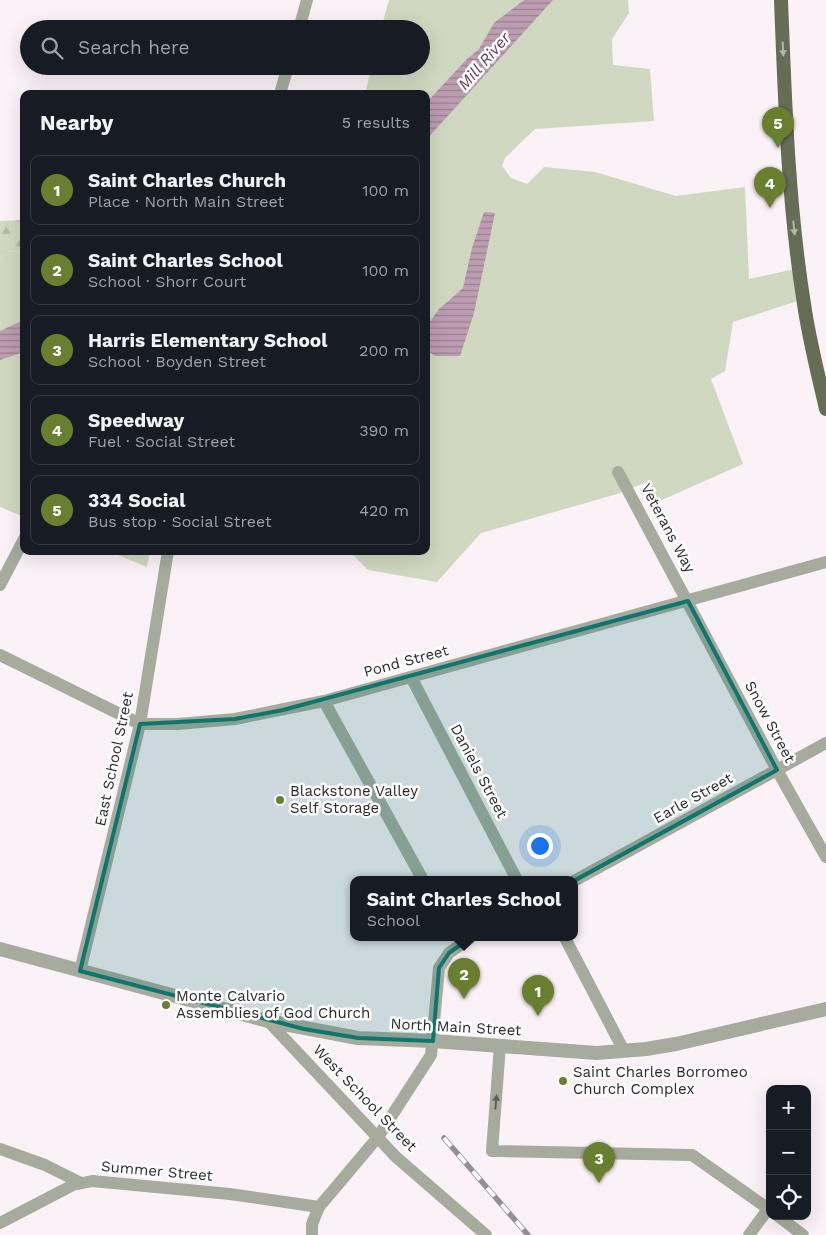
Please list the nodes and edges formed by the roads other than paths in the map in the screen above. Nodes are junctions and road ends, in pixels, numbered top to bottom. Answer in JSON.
{"nodes":[{"id":1,"x":307,"y":0,"type":"edge"},
{"id":2,"x":781,"y":0,"type":"edge"},
{"id":3,"x":301,"y":20,"type":"edge"},
{"id":4,"x":285,"y":75,"type":"edge"},
{"id":5,"x":281,"y":90,"type":"edge"},
{"id":6,"x":826,"y":409,"type":"edge"},
{"id":7,"x":618,"y":472,"type":"dead end"},
{"id":8,"x":20,"y":547,"type":"edge"},
{"id":9,"x":167,"y":555,"type":"edge"},
{"id":10,"x":826,"y":562,"type":"edge"},
{"id":11,"x":0,"y":585,"type":"edge"},
{"id":12,"x":688,"y":601,"type":"junction"},
{"id":13,"x":0,"y":655,"type":"edge"},
{"id":14,"x":411,"y":677,"type":"junction"},
{"id":15,"x":324,"y":701,"type":"junction"},
{"id":16,"x":140,"y":724,"type":"junction"},
{"id":17,"x":826,"y":743,"type":"edge"},
{"id":18,"x":777,"y":770,"type":"junction"},
{"id":19,"x":826,"y":857,"type":"edge"},
{"id":20,"x":421,"y":876,"type":"edge"},
{"id":21,"x":515,"y":876,"type":"edge"},
{"id":22,"x":578,"y":879,"type":"edge"},
{"id":23,"x":461,"y":941,"type":"edge"},
{"id":24,"x":567,"y":941,"type":"edge"},
{"id":25,"x":0,"y":949,"type":"edge"},
{"id":26,"x":80,"y":971,"type":"junction"},
{"id":27,"x":826,"y":1009,"type":"edge"},
{"id":28,"x":268,"y":1021,"type":"junction"},
{"id":29,"x":434,"y":1041,"type":"junction"},
{"id":30,"x":500,"y":1045,"type":"junction"},
{"id":31,"x":624,"y":1051,"type":"junction"},
{"id":32,"x":378,"y":1137,"type":"junction"},
{"id":33,"x":0,"y":1149,"type":"edge"},
{"id":34,"x":81,"y":1183,"type":"junction"},
{"id":35,"x":319,"y":1208,"type":"junction"},
{"id":36,"x":766,"y":1208,"type":"edge"},
{"id":37,"x":766,"y":1218,"type":"edge"},
{"id":38,"x":783,"y":1220,"type":"edge"},
{"id":39,"x":0,"y":1223,"type":"edge"},
{"id":40,"x":312,"y":1235,"type":"edge"},
{"id":41,"x":486,"y":1235,"type":"edge"},
{"id":42,"x":749,"y":1235,"type":"edge"},
{"id":43,"x":803,"y":1235,"type":"edge"}],
"edges":[{"from":1,"to":3,"type":"street"},
{"from":2,"to":6,"type":"main road","one_way":true},
{"from":4,"to":5,"type":"street"},
{"from":7,"to":12,"type":"street","name":"Veterans Way"},
{"from":8,"to":11,"type":"street"},
{"from":9,"to":16,"type":"street","name":"East School Street"},
{"from":10,"to":12,"type":"street","name":"Pond Street"},
{"from":12,"to":14,"type":"street","name":"Pond Street"},
{"from":12,"to":18,"type":"street","name":"Snow Street"},
{"from":13,"to":16,"type":"street","name":"Pond Street"},
{"from":14,"to":15,"type":"street","name":"Pond Street"},
{"from":14,"to":21,"type":"street","name":"Daniels Street"},
{"from":15,"to":16,"type":"street","name":"Pond Street"},
{"from":15,"to":20,"type":"street"},
{"from":16,"to":26,"type":"street","name":"East School Street"},
{"from":17,"to":18,"type":"street","name":"Earle Street"},
{"from":18,"to":19,"type":"street","name":"Snow Street"},
{"from":18,"to":22,"type":"street","name":"Earle Street"},
{"from":23,"to":29,"type":"street"},
{"from":24,"to":31,"type":"street"},
{"from":25,"to":26,"type":"street","name":"North Main Street"},
{"from":26,"to":28,"type":"street","name":"North Main Street"},
{"from":27,"to":31,"type":"street","name":"North Main Street"},
{"from":28,"to":29,"type":"street","name":"North Main Street"},
{"from":28,"to":32,"type":"street","name":"West School Street"},
{"from":29,"to":30,"type":"street","name":"North Main Street"},
{"from":29,"to":32,"type":"street"},
{"from":30,"to":31,"type":"street","name":"North Main Street"},
{"from":36,"to":30,"type":"street","one_way":true},
{"from":32,"to":35,"type":"street"},
{"from":32,"to":41,"type":"street","name":"West School Street"},
{"from":33,"to":34,"type":"street"},
{"from":34,"to":35,"type":"street","name":"Summer Street"},
{"from":34,"to":39,"type":"street","name":"Summer Street"},
{"from":35,"to":40,"type":"street"},
{"from":37,"to":42,"type":"street"},
{"from":38,"to":43,"type":"street"}]}
